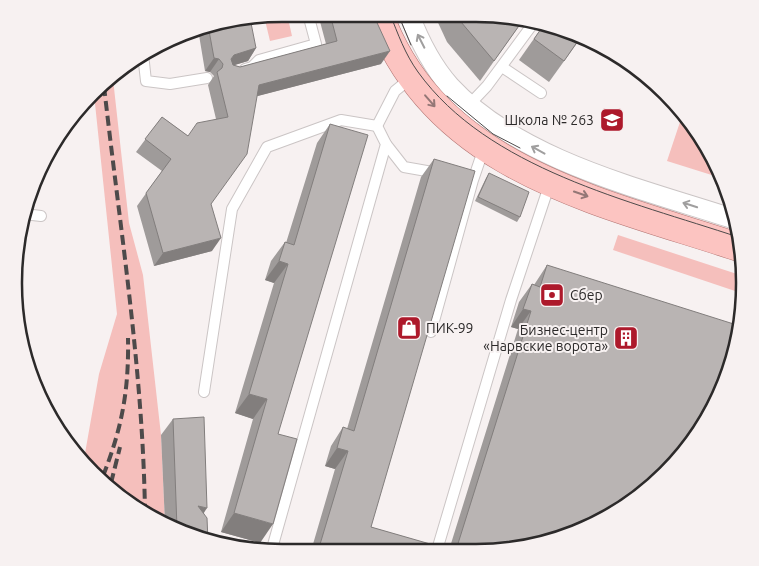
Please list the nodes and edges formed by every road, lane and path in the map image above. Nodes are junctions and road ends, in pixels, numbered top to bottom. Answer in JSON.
{"nodes":[{"id":1,"x":310,"y":22,"type":"edge"},
{"id":2,"x":382,"y":22,"type":"edge"},
{"id":3,"x":412,"y":22,"type":"edge"},
{"id":4,"x":530,"y":28,"type":"edge"},
{"id":5,"x":144,"y":62,"type":"edge"},
{"id":6,"x":502,"y":67,"type":"junction"},
{"id":7,"x":237,"y":71,"type":"edge"},
{"id":8,"x":207,"y":78,"type":"dead end"},
{"id":9,"x":411,"y":78,"type":"junction"},
{"id":10,"x":541,"y":93,"type":"dead end"},
{"id":11,"x":469,"y":104,"type":"junction"},
{"id":12,"x":377,"y":126,"type":"junction"},
{"id":13,"x":386,"y":144,"type":"junction"},
{"id":14,"x":484,"y":148,"type":"junction"},
{"id":15,"x":447,"y":175,"type":"edge"},
{"id":16,"x":550,"y":183,"type":"junction"},
{"id":17,"x":31,"y":215,"type":"edge"},
{"id":18,"x":41,"y":216,"type":"dead end"},
{"id":19,"x":728,"y":217,"type":"edge"},
{"id":20,"x":734,"y":246,"type":"edge"},
{"id":21,"x":431,"y":332,"type":"edge"},
{"id":22,"x":204,"y":392,"type":"dead end"},
{"id":23,"x":273,"y":543,"type":"edge"},
{"id":24,"x":439,"y":544,"type":"edge"}],
"edges":[{"from":1,"to":7,"type":"lane"},
{"from":2,"to":9,"type":"main road"},
{"from":11,"to":3,"type":"street","one_way":true},
{"from":4,"to":6,"type":"lane"},
{"from":5,"to":8,"type":"lane"},
{"from":6,"to":10,"type":"lane"},
{"from":6,"to":11,"type":"lane"},
{"from":9,"to":12,"type":"lane"},
{"from":9,"to":14,"type":"main road","one_way":true},
{"from":19,"to":11,"type":"street","one_way":true},
{"from":12,"to":13,"type":"lane"},
{"from":12,"to":22,"type":"lane"},
{"from":13,"to":15,"type":"lane"},
{"from":13,"to":23,"type":"lane"},
{"from":14,"to":16,"type":"main road"},
{"from":14,"to":21,"type":"lane"},
{"from":16,"to":20,"type":"main road","one_way":true},
{"from":16,"to":24,"type":"lane"},
{"from":17,"to":18,"type":"lane"}]}
